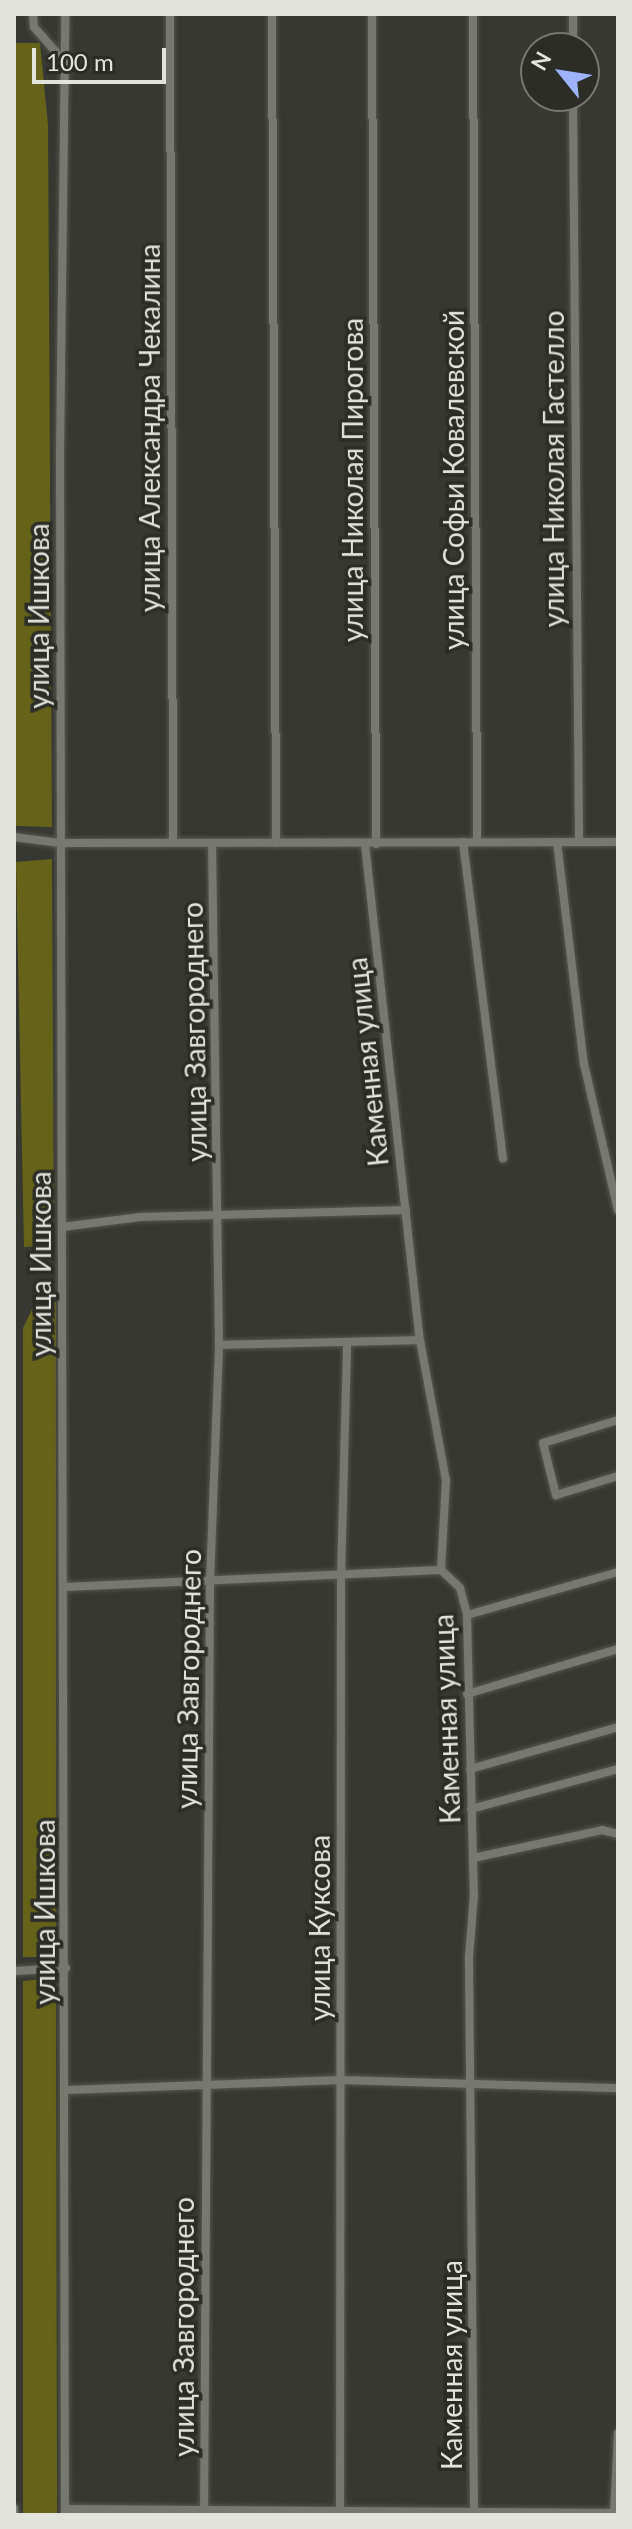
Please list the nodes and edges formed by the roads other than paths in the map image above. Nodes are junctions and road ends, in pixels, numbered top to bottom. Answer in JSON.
{"nodes":[{"id":1,"x":33,"y":14,"type":"edge"},
{"id":2,"x":65,"y":14,"type":"edge"},
{"id":3,"x":170,"y":14,"type":"edge"},
{"id":4,"x":272,"y":14,"type":"edge"},
{"id":5,"x":372,"y":14,"type":"edge"},
{"id":6,"x":473,"y":14,"type":"edge"},
{"id":7,"x":63,"y":61,"type":"junction"},
{"id":8,"x":573,"y":112,"type":"edge"},
{"id":9,"x":14,"y":837,"type":"edge"},
{"id":10,"x":173,"y":842,"type":"junction"},
{"id":11,"x":463,"y":842,"type":"junction"},
{"id":12,"x":477,"y":842,"type":"junction"},
{"id":13,"x":557,"y":842,"type":"junction"},
{"id":14,"x":579,"y":842,"type":"junction"},
{"id":15,"x":618,"y":842,"type":"edge"},
{"id":16,"x":60,"y":843,"type":"junction"},
{"id":17,"x":212,"y":843,"type":"junction"},
{"id":18,"x":276,"y":843,"type":"junction"},
{"id":19,"x":365,"y":844,"type":"junction"},
{"id":20,"x":376,"y":844,"type":"junction"},
{"id":21,"x":503,"y":1158,"type":"dead end"},
{"id":22,"x":406,"y":1210,"type":"junction"},
{"id":23,"x":618,"y":1210,"type":"edge"},
{"id":24,"x":219,"y":1214,"type":"junction"},
{"id":25,"x":62,"y":1227,"type":"junction"},
{"id":26,"x":420,"y":1340,"type":"junction"},
{"id":27,"x":347,"y":1344,"type":"junction"},
{"id":28,"x":219,"y":1345,"type":"junction"},
{"id":29,"x":618,"y":1420,"type":"edge"},
{"id":30,"x":618,"y":1476,"type":"edge"},
{"id":31,"x":441,"y":1570,"type":"junction"},
{"id":32,"x":618,"y":1572,"type":"edge"},
{"id":33,"x":341,"y":1577,"type":"junction"},
{"id":34,"x":210,"y":1582,"type":"junction"},
{"id":35,"x":64,"y":1587,"type":"junction"},
{"id":36,"x":467,"y":1615,"type":"junction"},
{"id":37,"x":618,"y":1649,"type":"edge"},
{"id":38,"x":467,"y":1694,"type":"junction"},
{"id":39,"x":618,"y":1727,"type":"edge"},
{"id":40,"x":470,"y":1769,"type":"junction"},
{"id":41,"x":618,"y":1769,"type":"edge"},
{"id":42,"x":471,"y":1809,"type":"junction"},
{"id":43,"x":618,"y":1834,"type":"edge"},
{"id":44,"x":473,"y":1858,"type":"junction"},
{"id":45,"x":66,"y":1968,"type":"junction"},
{"id":46,"x":14,"y":1971,"type":"edge"},
{"id":47,"x":341,"y":2080,"type":"junction"},
{"id":48,"x":207,"y":2082,"type":"junction"},
{"id":49,"x":472,"y":2086,"type":"junction"},
{"id":50,"x":618,"y":2088,"type":"edge"},
{"id":51,"x":67,"y":2090,"type":"junction"},
{"id":52,"x":618,"y":2433,"type":"edge"},
{"id":53,"x":14,"y":2508,"type":"edge"},
{"id":54,"x":474,"y":2510,"type":"junction"},
{"id":55,"x":204,"y":2511,"type":"edge"},
{"id":56,"x":65,"y":2512,"type":"edge"},
{"id":57,"x":340,"y":2512,"type":"junction"},
{"id":58,"x":615,"y":2513,"type":"edge"},
{"id":59,"x":14,"y":2515,"type":"edge"}],
"edges":[{"from":1,"to":7,"type":"street"},
{"from":2,"to":7,"type":"street","name":"улица Ишкова"},
{"from":3,"to":10,"type":"street","name":"улица Александра Чекалина"},
{"from":4,"to":18,"type":"street"},
{"from":5,"to":20,"type":"street","name":"улица Николая Пирогова"},
{"from":6,"to":12,"type":"street","name":"улица Софьи Ковалевской"},
{"from":7,"to":16,"type":"street","name":"улица Ишкова"},
{"from":8,"to":14,"type":"street","name":"улица Николая Гастелло"},
{"from":9,"to":16,"type":"street"},
{"from":10,"to":16,"type":"street"},
{"from":10,"to":17,"type":"street"},
{"from":11,"to":12,"type":"street"},
{"from":11,"to":20,"type":"street"},
{"from":11,"to":21,"type":"street"},
{"from":12,"to":13,"type":"street"},
{"from":13,"to":14,"type":"street"},
{"from":13,"to":23,"type":"street"},
{"from":14,"to":15,"type":"street"},
{"from":16,"to":25,"type":"street","name":"улица Ишкова"},
{"from":17,"to":18,"type":"street"},
{"from":17,"to":24,"type":"street","name":"улица Завгороднего"},
{"from":18,"to":19,"type":"street"},
{"from":19,"to":20,"type":"street"},
{"from":19,"to":22,"type":"street","name":"Каменная улица"},
{"from":22,"to":24,"type":"street"},
{"from":22,"to":26,"type":"street","name":"Каменная улица"},
{"from":24,"to":25,"type":"street"},
{"from":24,"to":28,"type":"street","name":"улица Завгороднего"},
{"from":25,"to":35,"type":"street","name":"улица Ишкова"},
{"from":26,"to":27,"type":"street"},
{"from":26,"to":31,"type":"street","name":"Каменная улица"},
{"from":27,"to":28,"type":"street"},
{"from":27,"to":33,"type":"street","name":"улица Куксова"},
{"from":28,"to":34,"type":"street","name":"улица Завгороднего"},
{"from":29,"to":30,"type":"street"},
{"from":31,"to":33,"type":"street"},
{"from":31,"to":36,"type":"street","name":"Каменная улица"},
{"from":32,"to":36,"type":"street"},
{"from":33,"to":34,"type":"street"},
{"from":33,"to":47,"type":"street","name":"улица Куксова"},
{"from":34,"to":35,"type":"street"},
{"from":34,"to":48,"type":"street","name":"улица Завгороднего"},
{"from":35,"to":45,"type":"street","name":"улица Ишкова"},
{"from":36,"to":38,"type":"street","name":"Каменная улица"},
{"from":37,"to":38,"type":"street"},
{"from":38,"to":40,"type":"street","name":"Каменная улица"},
{"from":39,"to":40,"type":"street"},
{"from":40,"to":42,"type":"street","name":"Каменная улица"},
{"from":41,"to":42,"type":"street"},
{"from":42,"to":44,"type":"street","name":"Каменная улица"},
{"from":43,"to":44,"type":"street"},
{"from":44,"to":49,"type":"street","name":"Каменная улица"},
{"from":45,"to":46,"type":"street"},
{"from":45,"to":51,"type":"street","name":"улица Ишкова"},
{"from":47,"to":48,"type":"street"},
{"from":47,"to":49,"type":"street"},
{"from":47,"to":57,"type":"street","name":"улица Куксова"},
{"from":48,"to":51,"type":"street"},
{"from":48,"to":55,"type":"street","name":"улица Завгороднего"},
{"from":49,"to":50,"type":"street"},
{"from":49,"to":54,"type":"street","name":"Каменная улица"},
{"from":51,"to":56,"type":"street","name":"улица Ишкова"},
{"from":52,"to":58,"type":"street"},
{"from":53,"to":59,"type":"street"},
{"from":54,"to":57,"type":"street"},
{"from":54,"to":58,"type":"street"},
{"from":55,"to":56,"type":"street"},
{"from":55,"to":57,"type":"street"}]}
